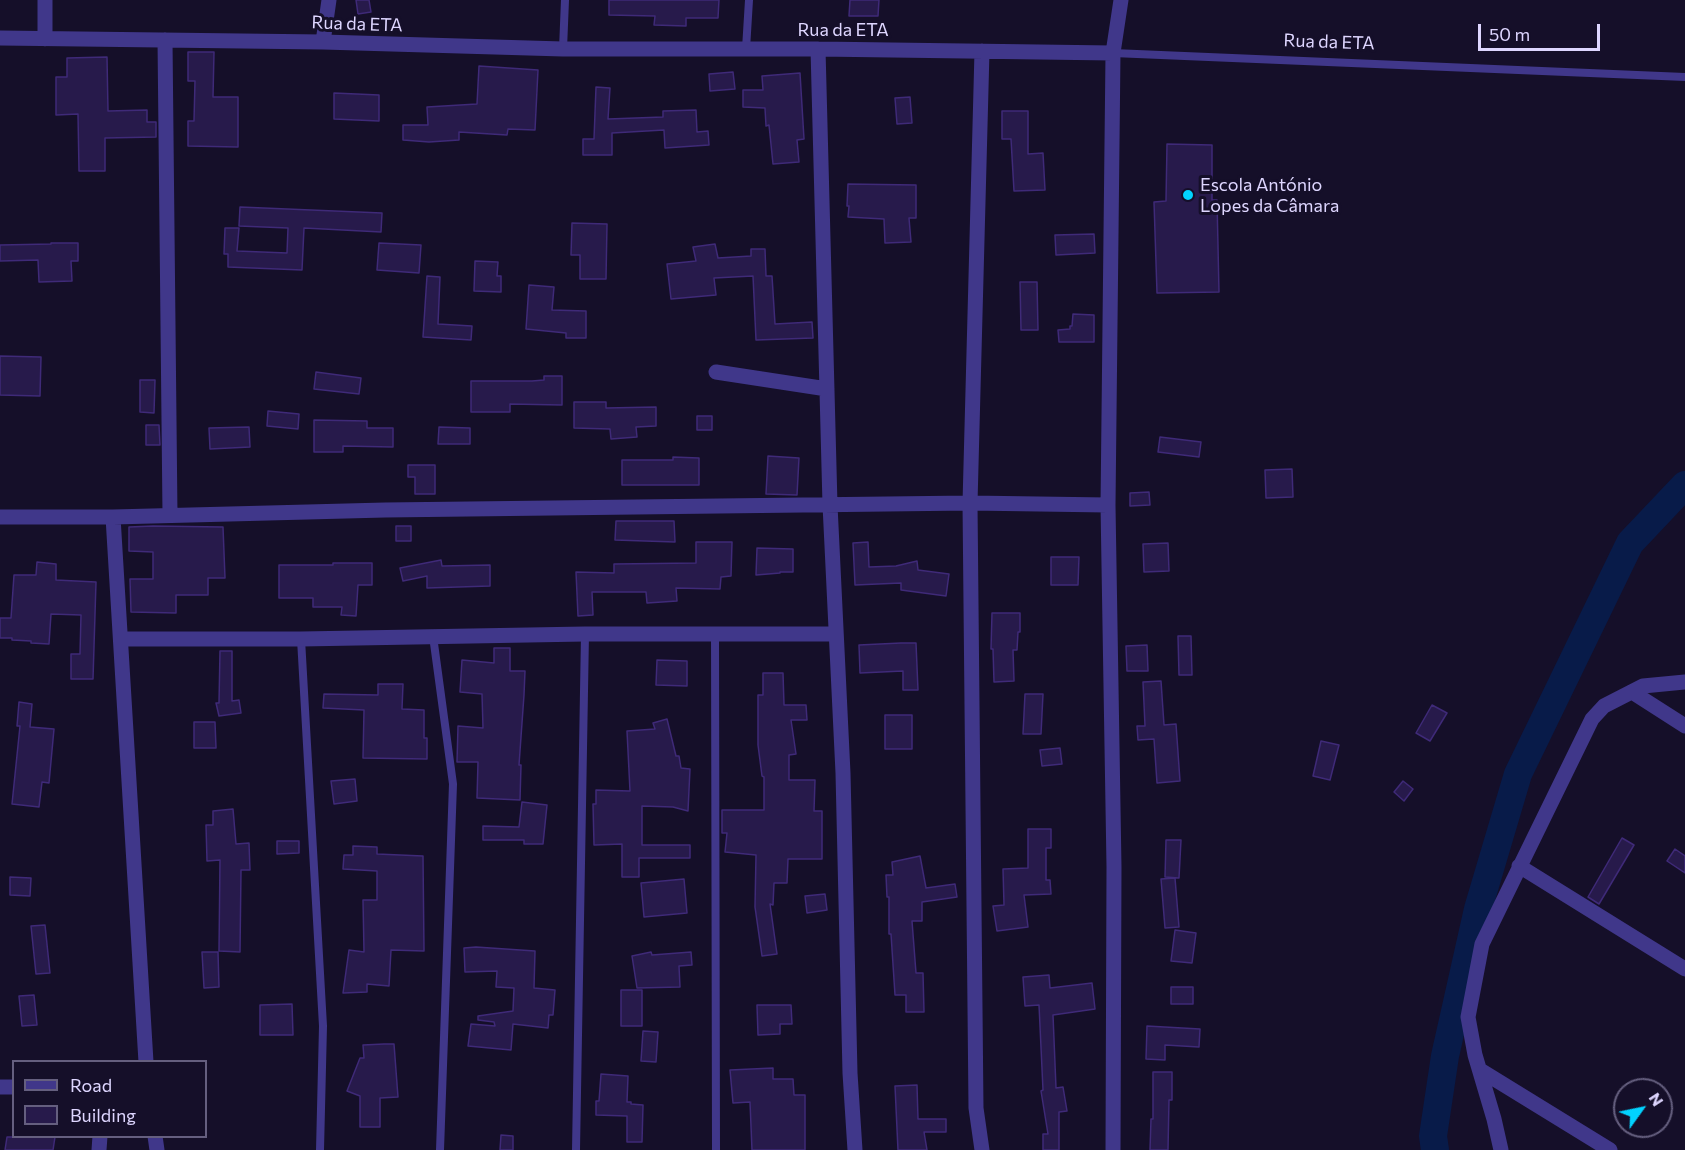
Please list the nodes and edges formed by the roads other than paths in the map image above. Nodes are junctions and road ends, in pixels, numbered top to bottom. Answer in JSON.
{"nodes":[{"id":1,"x":45,"y":0,"type":"edge"},
{"id":2,"x":329,"y":0,"type":"edge"},
{"id":3,"x":565,"y":0,"type":"edge"},
{"id":4,"x":749,"y":0,"type":"edge"},
{"id":5,"x":1121,"y":0,"type":"edge"},
{"id":6,"x":0,"y":38,"type":"edge"},
{"id":7,"x":45,"y":39,"type":"junction"},
{"id":8,"x":165,"y":40,"type":"junction"},
{"id":9,"x":323,"y":42,"type":"junction"},
{"id":10,"x":562,"y":49,"type":"junction"},
{"id":11,"x":746,"y":49,"type":"junction"},
{"id":12,"x":818,"y":49,"type":"junction"},
{"id":13,"x":982,"y":51,"type":"junction"},
{"id":14,"x":1113,"y":53,"type":"junction"},
{"id":15,"x":1685,"y":77,"type":"edge"},
{"id":16,"x":716,"y":372,"type":"dead end"},
{"id":17,"x":827,"y":389,"type":"junction"},
{"id":18,"x":970,"y":503,"type":"junction"},
{"id":19,"x":830,"y":505,"type":"junction"},
{"id":20,"x":1108,"y":505,"type":"junction"},
{"id":21,"x":170,"y":515,"type":"junction"},
{"id":22,"x":0,"y":517,"type":"edge"},
{"id":23,"x":113,"y":517,"type":"junction"},
{"id":24,"x":585,"y":634,"type":"junction"},
{"id":25,"x":715,"y":634,"type":"junction"},
{"id":26,"x":836,"y":634,"type":"junction"},
{"id":27,"x":433,"y":636,"type":"junction"},
{"id":28,"x":121,"y":639,"type":"junction"},
{"id":29,"x":301,"y":639,"type":"junction"},
{"id":30,"x":1685,"y":682,"type":"edge"},
{"id":31,"x":1632,"y":692,"type":"junction"},
{"id":32,"x":1685,"y":726,"type":"edge"},
{"id":33,"x":1519,"y":866,"type":"junction"},
{"id":34,"x":1685,"y":969,"type":"edge"},
{"id":35,"x":146,"y":1060,"type":"edge"},
{"id":36,"x":1480,"y":1070,"type":"junction"},
{"id":37,"x":320,"y":1150,"type":"edge"},
{"id":38,"x":441,"y":1150,"type":"edge"},
{"id":39,"x":576,"y":1150,"type":"edge"},
{"id":40,"x":716,"y":1150,"type":"edge"},
{"id":41,"x":855,"y":1150,"type":"edge"},
{"id":42,"x":982,"y":1150,"type":"edge"},
{"id":43,"x":1113,"y":1150,"type":"edge"},
{"id":44,"x":1501,"y":1150,"type":"edge"},
{"id":45,"x":1610,"y":1150,"type":"edge"}],
"edges":[{"from":1,"to":7,"type":"street"},
{"from":2,"to":9,"type":"street"},
{"from":3,"to":10,"type":"lane"},
{"from":4,"to":11,"type":"lane"},
{"from":5,"to":14,"type":"street"},
{"from":6,"to":7,"type":"street","name":"Rua da ETA"},
{"from":7,"to":8,"type":"street","name":"Rua da ETA"},
{"from":8,"to":9,"type":"street","name":"Rua da ETA"},
{"from":8,"to":21,"type":"street"},
{"from":9,"to":10,"type":"street","name":"Rua da ETA"},
{"from":10,"to":11,"type":"street","name":"Rua da ETA"},
{"from":11,"to":12,"type":"street","name":"Rua da ETA"},
{"from":12,"to":13,"type":"street","name":"Rua da ETA"},
{"from":12,"to":17,"type":"street"},
{"from":13,"to":14,"type":"street","name":"Rua da ETA"},
{"from":13,"to":18,"type":"street"},
{"from":14,"to":15,"type":"lane","name":"Rua da ETA"},
{"from":14,"to":20,"type":"street"},
{"from":16,"to":17,"type":"street"},
{"from":17,"to":19,"type":"street"},
{"from":18,"to":19,"type":"street"},
{"from":18,"to":20,"type":"street"},
{"from":18,"to":42,"type":"street"},
{"from":19,"to":21,"type":"street"},
{"from":19,"to":26,"type":"street"},
{"from":20,"to":43,"type":"street"},
{"from":21,"to":23,"type":"street"},
{"from":22,"to":23,"type":"street"},
{"from":23,"to":28,"type":"street"},
{"from":24,"to":25,"type":"street"},
{"from":24,"to":27,"type":"street"},
{"from":24,"to":39,"type":"lane"},
{"from":25,"to":26,"type":"street"},
{"from":25,"to":40,"type":"lane"},
{"from":26,"to":41,"type":"street"},
{"from":27,"to":29,"type":"street"},
{"from":27,"to":38,"type":"lane"},
{"from":28,"to":29,"type":"street"},
{"from":28,"to":35,"type":"street"},
{"from":29,"to":37,"type":"lane"},
{"from":30,"to":31,"type":"street"},
{"from":31,"to":32,"type":"street"},
{"from":31,"to":33,"type":"street"},
{"from":33,"to":34,"type":"street"},
{"from":33,"to":36,"type":"street"},
{"from":36,"to":44,"type":"street"},
{"from":36,"to":45,"type":"street"}]}
